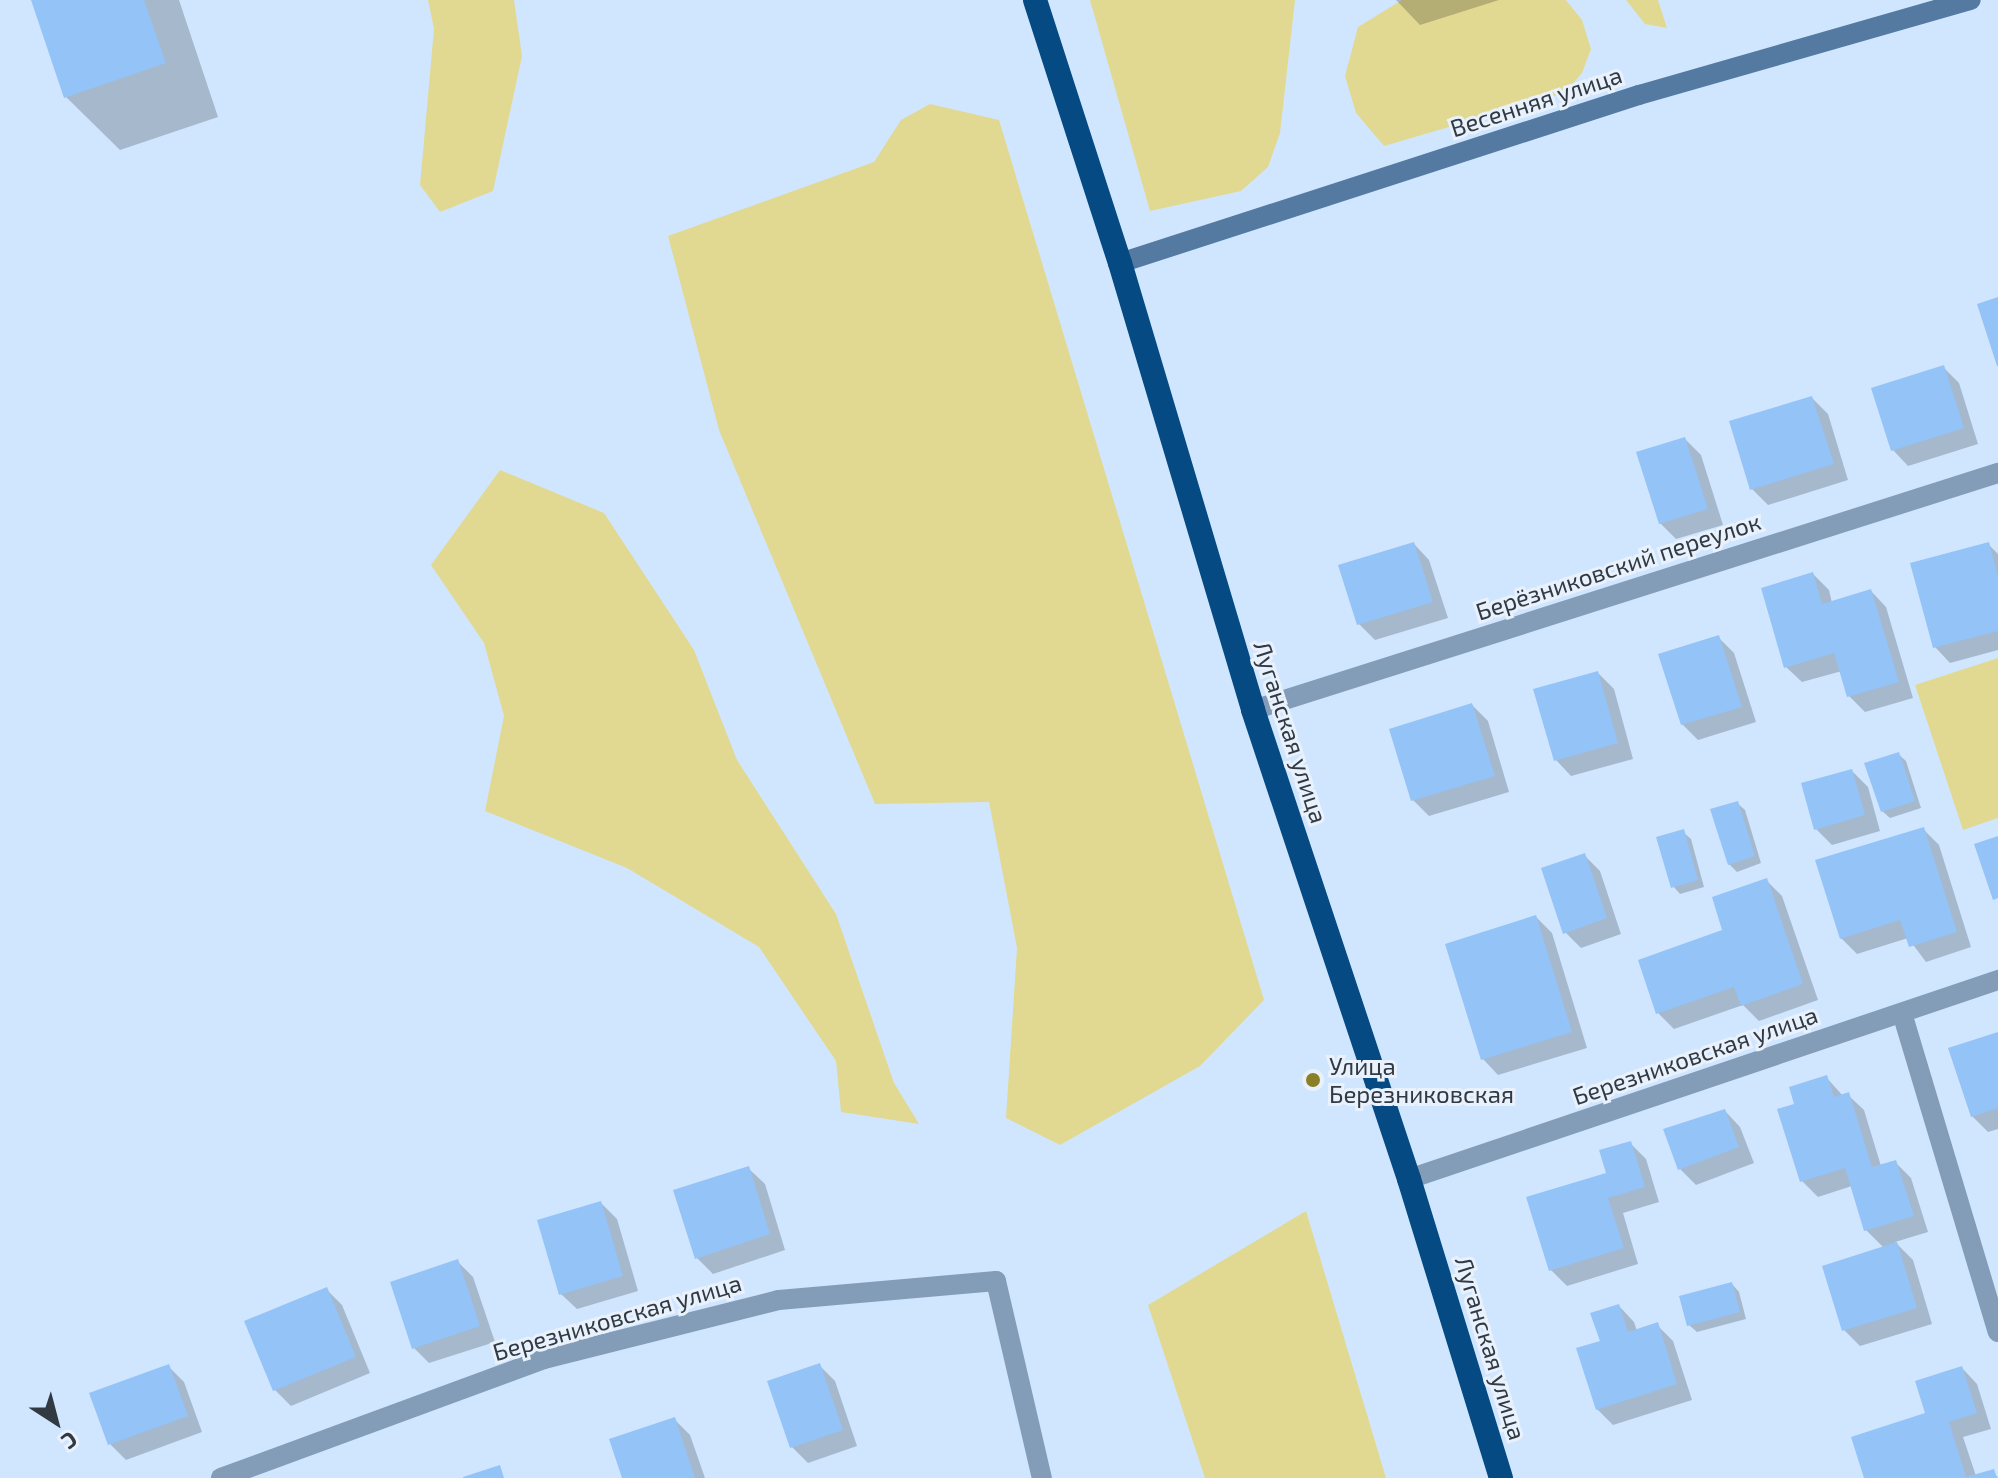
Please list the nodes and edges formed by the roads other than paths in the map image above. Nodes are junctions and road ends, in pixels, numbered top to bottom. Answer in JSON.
{"nodes":[{"id":1,"x":1035,"y":0,"type":"edge"},
{"id":2,"x":1971,"y":0,"type":"edge"},
{"id":3,"x":1120,"y":263,"type":"junction"},
{"id":4,"x":1998,"y":473,"type":"edge"},
{"id":5,"x":1253,"y":710,"type":"junction"},
{"id":6,"x":1998,"y":980,"type":"edge"},
{"id":7,"x":1902,"y":1013,"type":"junction"},
{"id":8,"x":1409,"y":1179,"type":"junction"},
{"id":9,"x":1998,"y":1332,"type":"edge"},
{"id":10,"x":221,"y":1478,"type":"edge"},
{"id":11,"x":1042,"y":1478,"type":"edge"},
{"id":12,"x":1501,"y":1478,"type":"edge"}],
"edges":[{"from":1,"to":3,"type":"highway","name":"Луганская улица"},
{"from":2,"to":3,"type":"street","name":"Весенняя улица"},
{"from":3,"to":5,"type":"highway","name":"Луганская улица"},
{"from":4,"to":5,"type":"street","name":"Берёзниковский переулок"},
{"from":5,"to":8,"type":"highway","name":"Луганская улица"},
{"from":6,"to":7,"type":"street","name":"Березниковская улица"},
{"from":7,"to":8,"type":"street","name":"Березниковская улица"},
{"from":7,"to":9,"type":"street"},
{"from":8,"to":12,"type":"highway","name":"Луганская улица"},
{"from":10,"to":11,"type":"street","name":"Березниковская улица"}]}
